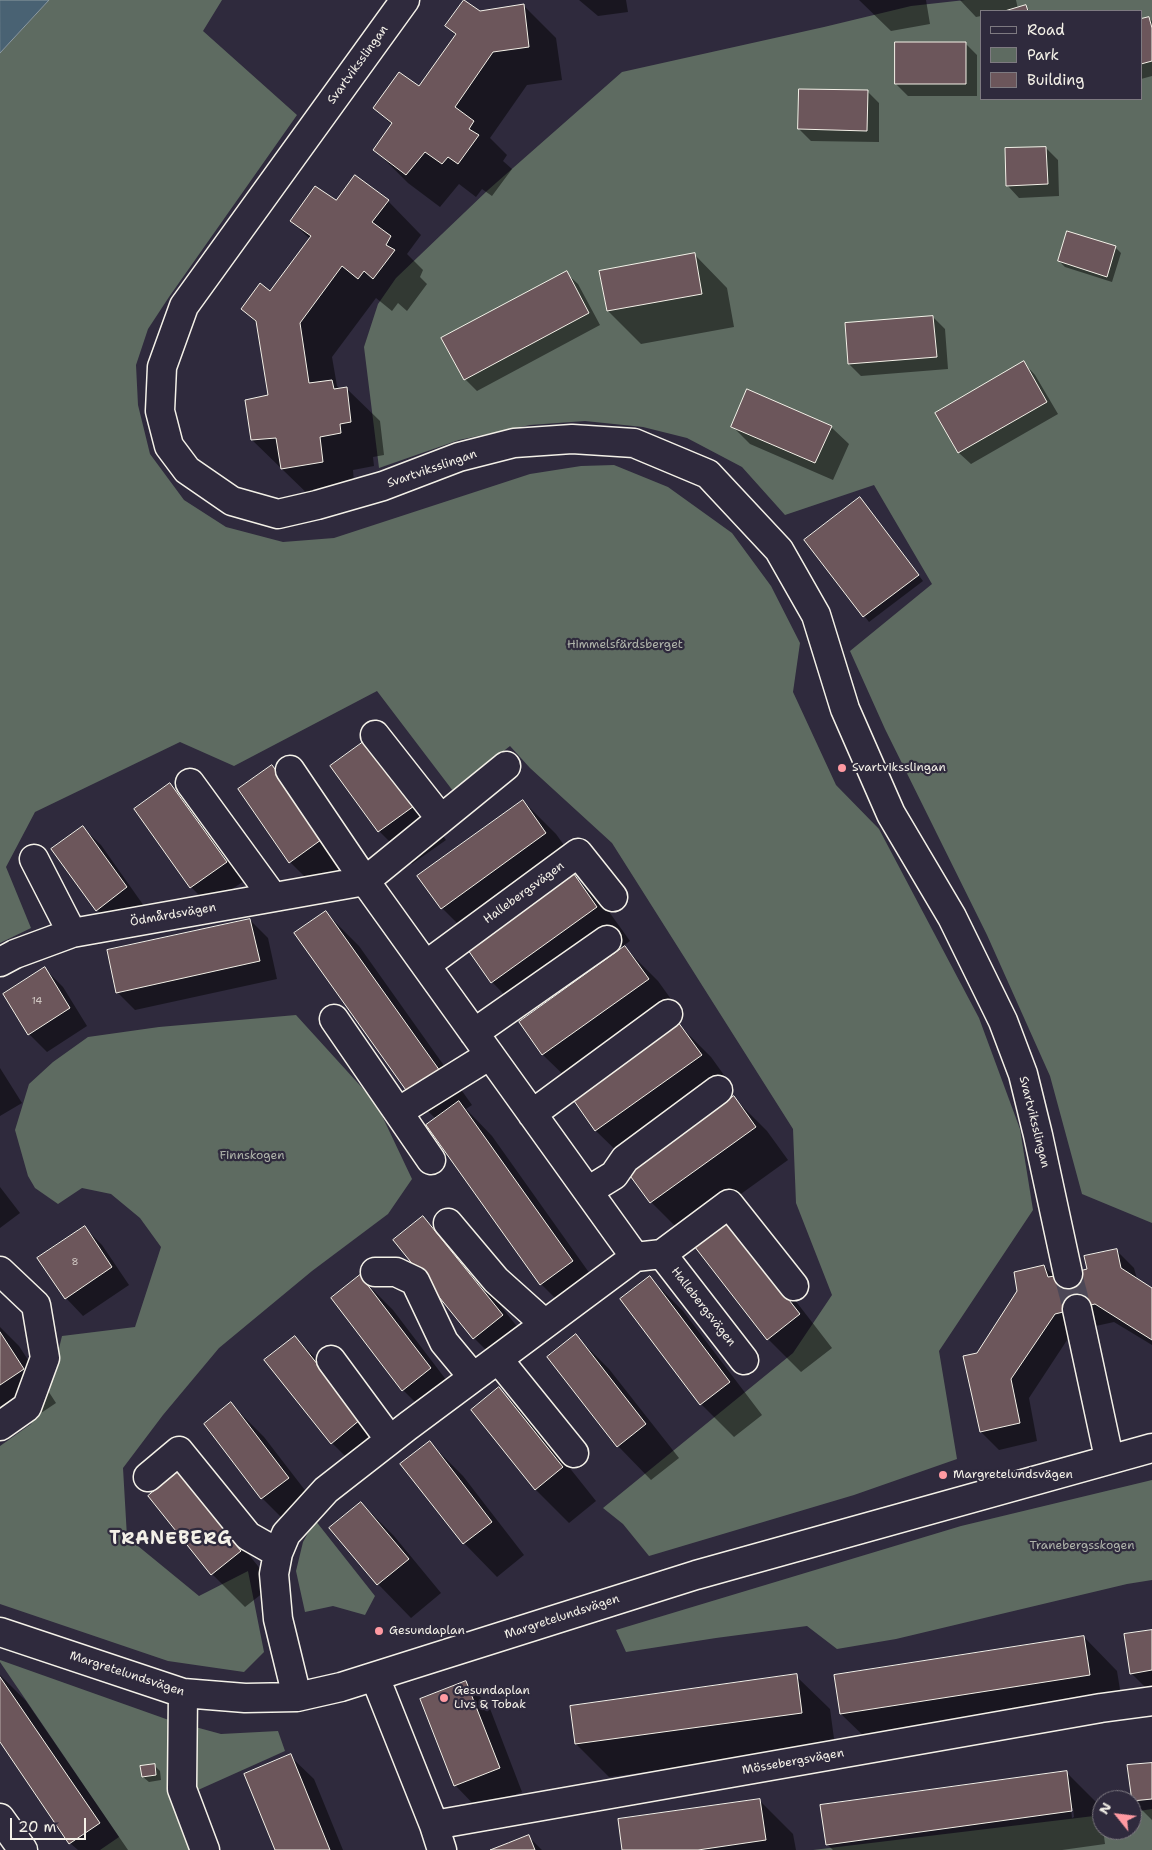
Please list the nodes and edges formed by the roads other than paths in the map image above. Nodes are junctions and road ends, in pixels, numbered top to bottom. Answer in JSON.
{"nodes":[{"id":1,"x":405,"y":0,"type":"edge"},
{"id":2,"x":375,"y":735,"type":"dead end"},
{"id":3,"x":506,"y":766,"type":"dead end"},
{"id":4,"x":290,"y":770,"type":"dead end"},
{"id":5,"x":190,"y":783,"type":"dead end"},
{"id":6,"x":441,"y":819,"type":"junction"},
{"id":7,"x":34,"y":859,"type":"dead end"},
{"id":8,"x":365,"y":881,"type":"junction"},
{"id":9,"x":273,"y":897,"type":"junction"},
{"id":10,"x":612,"y":897,"type":"dead end"},
{"id":11,"x":72,"y":933,"type":"junction"},
{"id":12,"x":607,"y":940,"type":"dead end"},
{"id":13,"x":0,"y":962,"type":"edge"},
{"id":14,"x":426,"y":966,"type":"junction"},
{"id":15,"x":668,"y":1014,"type":"dead end"},
{"id":16,"x":334,"y":1019,"type":"dead end"},
{"id":17,"x":474,"y":1032,"type":"junction"},
{"id":18,"x":490,"y":1055,"type":"junction"},
{"id":19,"x":718,"y":1090,"type":"dead end"},
{"id":20,"x":398,"y":1112,"type":"junction"},
{"id":21,"x":532,"y":1114,"type":"junction"},
{"id":22,"x":431,"y":1160,"type":"dead end"},
{"id":23,"x":588,"y":1191,"type":"junction"},
{"id":24,"x":448,"y":1223,"type":"dead end"},
{"id":25,"x":662,"y":1254,"type":"junction"},
{"id":26,"x":635,"y":1257,"type":"junction"},
{"id":27,"x":0,"y":1271,"type":"edge"},
{"id":28,"x":375,"y":1272,"type":"dead end"},
{"id":29,"x":1068,"y":1274,"type":"tunnel mouth"},
{"id":30,"x":794,"y":1286,"type":"dead end"},
{"id":31,"x":1077,"y":1309,"type":"tunnel mouth"},
{"id":32,"x":545,"y":1324,"type":"junction"},
{"id":33,"x":498,"y":1359,"type":"junction"},
{"id":34,"x":331,"y":1360,"type":"dead end"},
{"id":35,"x":744,"y":1360,"type":"dead end"},
{"id":36,"x":473,"y":1377,"type":"junction"},
{"id":37,"x":0,"y":1426,"type":"edge"},
{"id":38,"x":390,"y":1440,"type":"junction"},
{"id":39,"x":1152,"y":1448,"type":"edge"},
{"id":40,"x":574,"y":1453,"type":"dead end"},
{"id":41,"x":1110,"y":1458,"type":"junction"},
{"id":42,"x":148,"y":1476,"type":"dead end"},
{"id":43,"x":278,"y":1553,"type":"junction"},
{"id":44,"x":0,"y":1632,"type":"edge"},
{"id":45,"x":375,"y":1677,"type":"junction"},
{"id":46,"x":183,"y":1694,"type":"junction"},
{"id":47,"x":297,"y":1697,"type":"junction"},
{"id":48,"x":1152,"y":1701,"type":"edge"},
{"id":49,"x":0,"y":1818,"type":"edge"},
{"id":50,"x":438,"y":1837,"type":"edge"},
{"id":51,"x":22,"y":1850,"type":"edge"},
{"id":52,"x":205,"y":1850,"type":"edge"}],
"edges":[{"from":1,"to":29,"type":"street","name":"Svartviksslingan"},
{"from":2,"to":6,"type":"street"},
{"from":3,"to":6,"type":"street","name":"Ödmårdsvägen"},
{"from":4,"to":8,"type":"street"},
{"from":5,"to":9,"type":"street"},
{"from":6,"to":8,"type":"street","name":"Ödmårdsvägen"},
{"from":7,"to":11,"type":"street"},
{"from":8,"to":9,"type":"street","name":"Ödmårdsvägen"},
{"from":8,"to":14,"type":"street"},
{"from":9,"to":11,"type":"street","name":"Ödmårdsvägen"},
{"from":10,"to":14,"type":"street","name":"Hallebergsvägen"},
{"from":11,"to":13,"type":"street","name":"Ödmårdsvägen"},
{"from":12,"to":17,"type":"street"},
{"from":14,"to":17,"type":"street"},
{"from":15,"to":21,"type":"street"},
{"from":16,"to":20,"type":"street"},
{"from":17,"to":18,"type":"street"},
{"from":18,"to":20,"type":"street"},
{"from":18,"to":21,"type":"street"},
{"from":19,"to":23,"type":"street"},
{"from":20,"to":22,"type":"street"},
{"from":21,"to":23,"type":"street"},
{"from":23,"to":26,"type":"street"},
{"from":24,"to":32,"type":"street"},
{"from":25,"to":26,"type":"street"},
{"from":25,"to":30,"type":"street"},
{"from":25,"to":35,"type":"street","name":"Hallebergsvägen"},
{"from":26,"to":32,"type":"street"},
{"from":27,"to":37,"type":"street"},
{"from":28,"to":36,"type":"street"},
{"from":31,"to":41,"type":"street"},
{"from":32,"to":33,"type":"street"},
{"from":33,"to":36,"type":"street"},
{"from":33,"to":40,"type":"street"},
{"from":34,"to":38,"type":"street"},
{"from":36,"to":38,"type":"street"},
{"from":38,"to":43,"type":"street"},
{"from":39,"to":41,"type":"street","name":"Margretelundsvägen"},
{"from":41,"to":45,"type":"street","name":"Margretelundsvägen"},
{"from":42,"to":43,"type":"street"},
{"from":43,"to":47,"type":"street"},
{"from":44,"to":46,"type":"street","name":"Margretelundsvägen"},
{"from":45,"to":47,"type":"street","name":"Margretelundsvägen"},
{"from":45,"to":50,"type":"street"},
{"from":46,"to":47,"type":"street","name":"Margretelundsvägen"},
{"from":46,"to":52,"type":"street"},
{"from":48,"to":50,"type":"street","name":"Mössebergsvägen"},
{"from":49,"to":51,"type":"street"}]}
